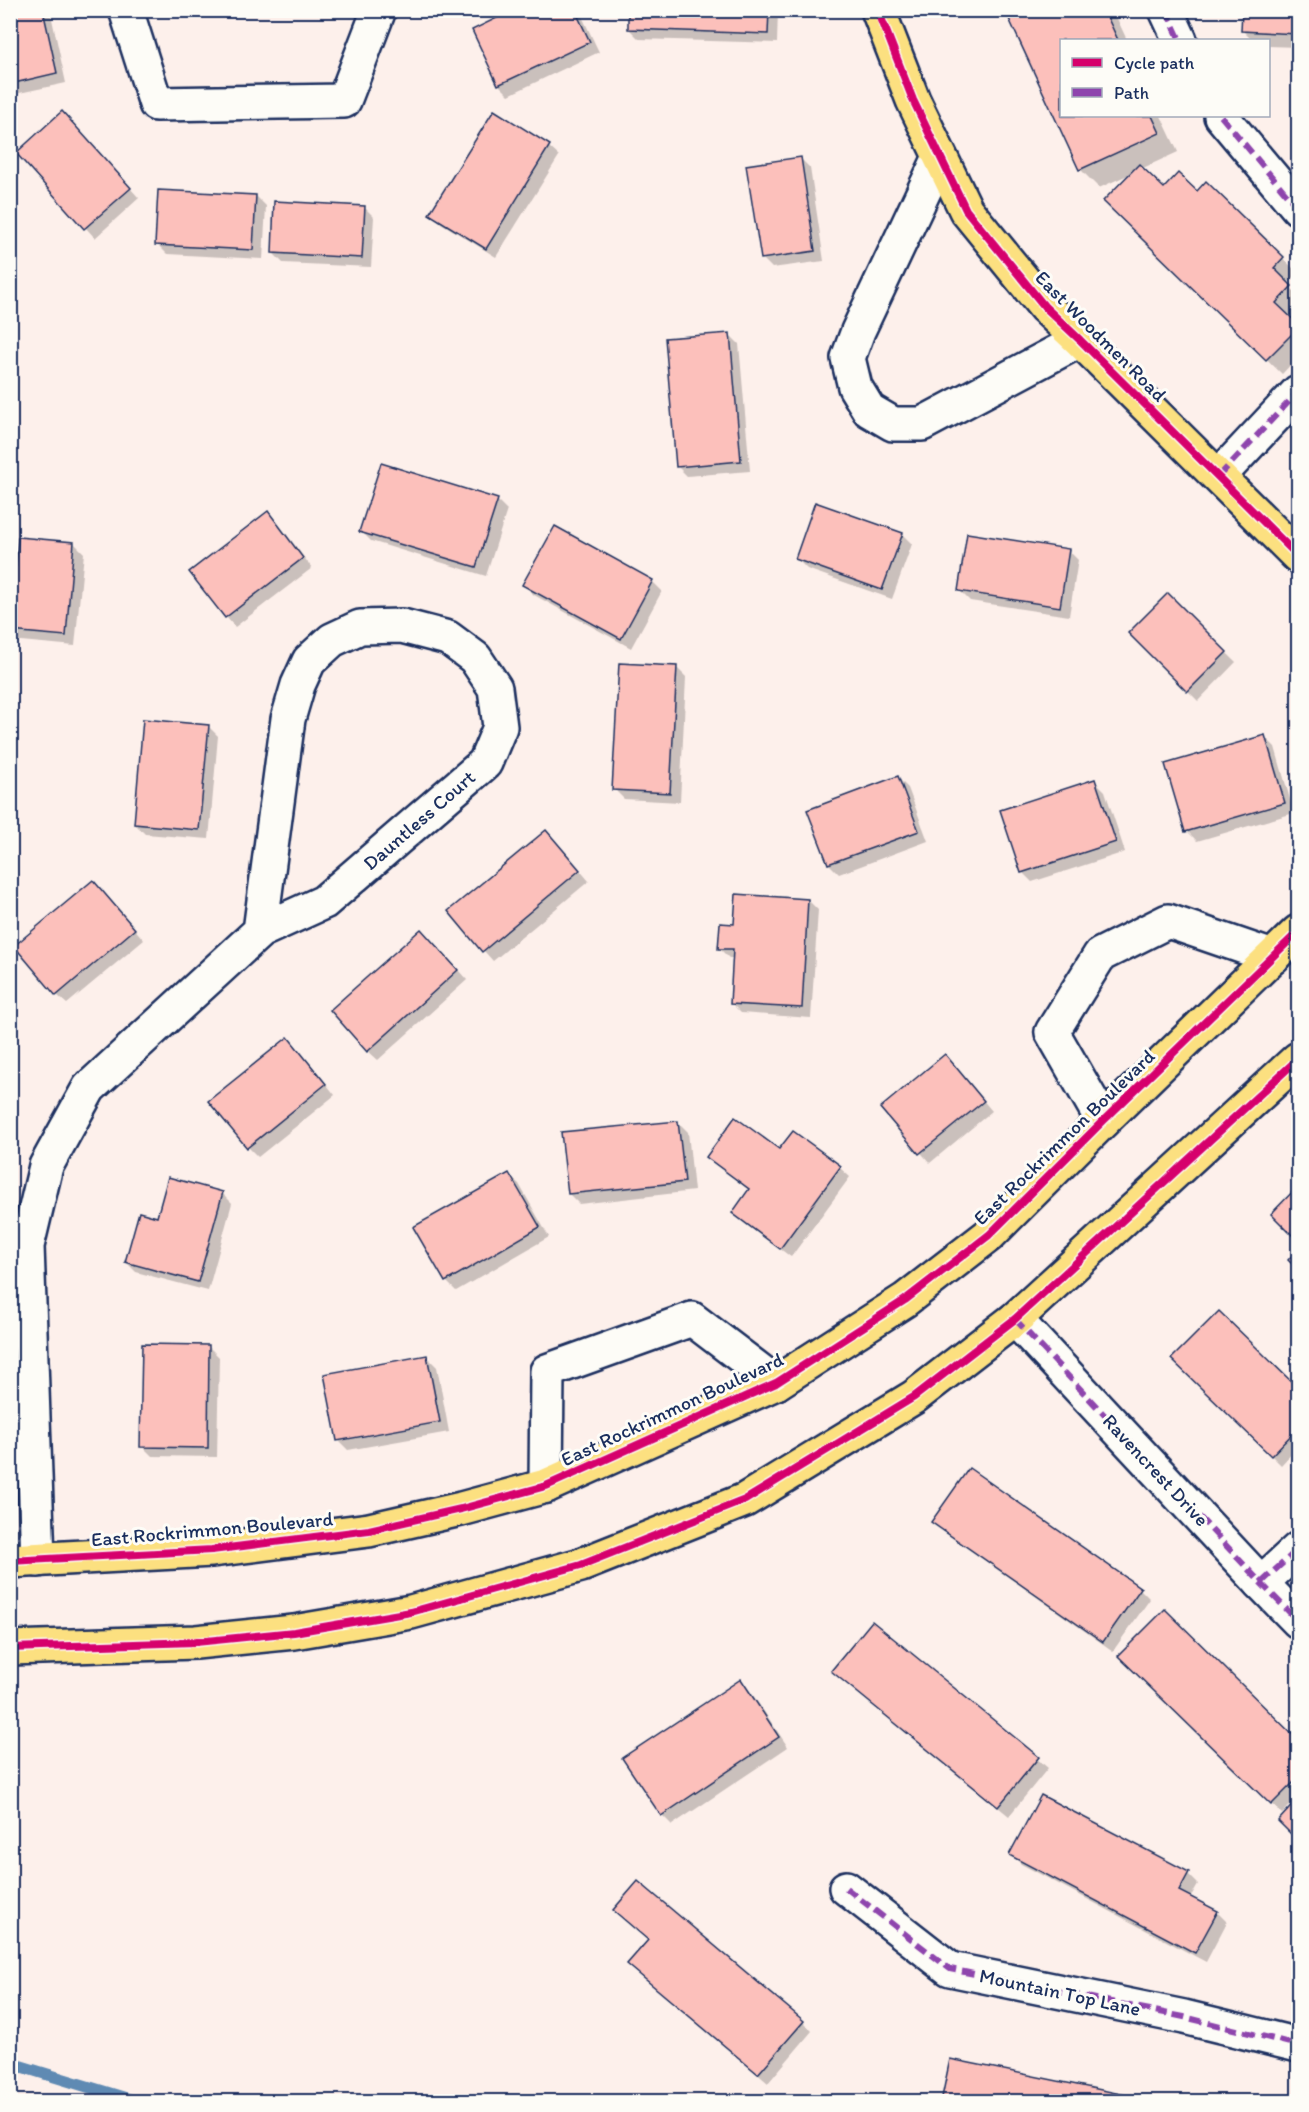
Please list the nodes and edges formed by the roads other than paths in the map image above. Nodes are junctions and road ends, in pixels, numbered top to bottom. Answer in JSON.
{"nodes":[{"id":1,"x":126,"y":10,"type":"edge"},
{"id":2,"x":379,"y":10,"type":"edge"},
{"id":3,"x":878,"y":10,"type":"edge"},
{"id":4,"x":1166,"y":10,"type":"edge"},
{"id":5,"x":1180,"y":39,"type":"edge"},
{"id":6,"x":1222,"y":117,"type":"edge"},
{"id":7,"x":940,"y":157,"type":"junction"},
{"id":8,"x":1299,"y":208,"type":"edge"},
{"id":9,"x":1080,"y":339,"type":"junction"},
{"id":10,"x":1299,"y":392,"type":"edge"},
{"id":11,"x":1219,"y":476,"type":"junction"},
{"id":12,"x":1299,"y":556,"type":"edge"},
{"id":13,"x":260,"y":931,"type":"junction"},
{"id":14,"x":1299,"y":932,"type":"edge"},
{"id":15,"x":1273,"y":957,"type":"junction"},
{"id":16,"x":1299,"y":1059,"type":"edge"},
{"id":17,"x":1103,"y":1121,"type":"junction"},
{"id":18,"x":1015,"y":1319,"type":"junction"},
{"id":19,"x":776,"y":1383,"type":"junction"},
{"id":20,"x":546,"y":1486,"type":"junction"},
{"id":21,"x":1299,"y":1549,"type":"edge"},
{"id":22,"x":24,"y":1561,"type":"edge"},
{"id":23,"x":1261,"y":1583,"type":"junction"},
{"id":24,"x":1299,"y":1621,"type":"edge"},
{"id":25,"x":10,"y":1648,"type":"edge"},
{"id":26,"x":846,"y":1888,"type":"dead end"},
{"id":27,"x":1299,"y":2045,"type":"edge"}],
"edges":[{"from":1,"to":2,"type":"street"},
{"from":3,"to":7,"type":"main road","name":"East Woodmen Road"},
{"from":4,"to":5,"type":"street"},
{"from":6,"to":8,"type":"street"},
{"from":7,"to":9,"type":"main road","name":"East Woodmen Road"},
{"from":7,"to":9,"type":"street"},
{"from":9,"to":11,"type":"main road","name":"East Woodmen Road"},
{"from":10,"to":11,"type":"street"},
{"from":11,"to":12,"type":"main road","name":"East Woodmen Road"},
{"from":13,"to":13,"type":"street","name":"Dauntless Court"},
{"from":13,"to":22,"type":"street","name":"Dauntless Court"},
{"from":14,"to":15,"type":"main road","name":"East Rockrimmon Boulevard"},
{"from":15,"to":17,"type":"main road","name":"East Rockrimmon Boulevard"},
{"from":15,"to":17,"type":"street"},
{"from":16,"to":18,"type":"main road"},
{"from":17,"to":19,"type":"main road","name":"East Rockrimmon Boulevard"},
{"from":18,"to":23,"type":"street","name":"Ravencrest Drive"},
{"from":18,"to":25,"type":"main road"},
{"from":19,"to":20,"type":"main road","name":"East Rockrimmon Boulevard"},
{"from":19,"to":20,"type":"street"},
{"from":20,"to":22,"type":"main road","name":"East Rockrimmon Boulevard"},
{"from":21,"to":23,"type":"street"},
{"from":23,"to":24,"type":"street","name":"Ravencrest Drive"},
{"from":26,"to":27,"type":"street","name":"Mountain Top Lane"}]}
